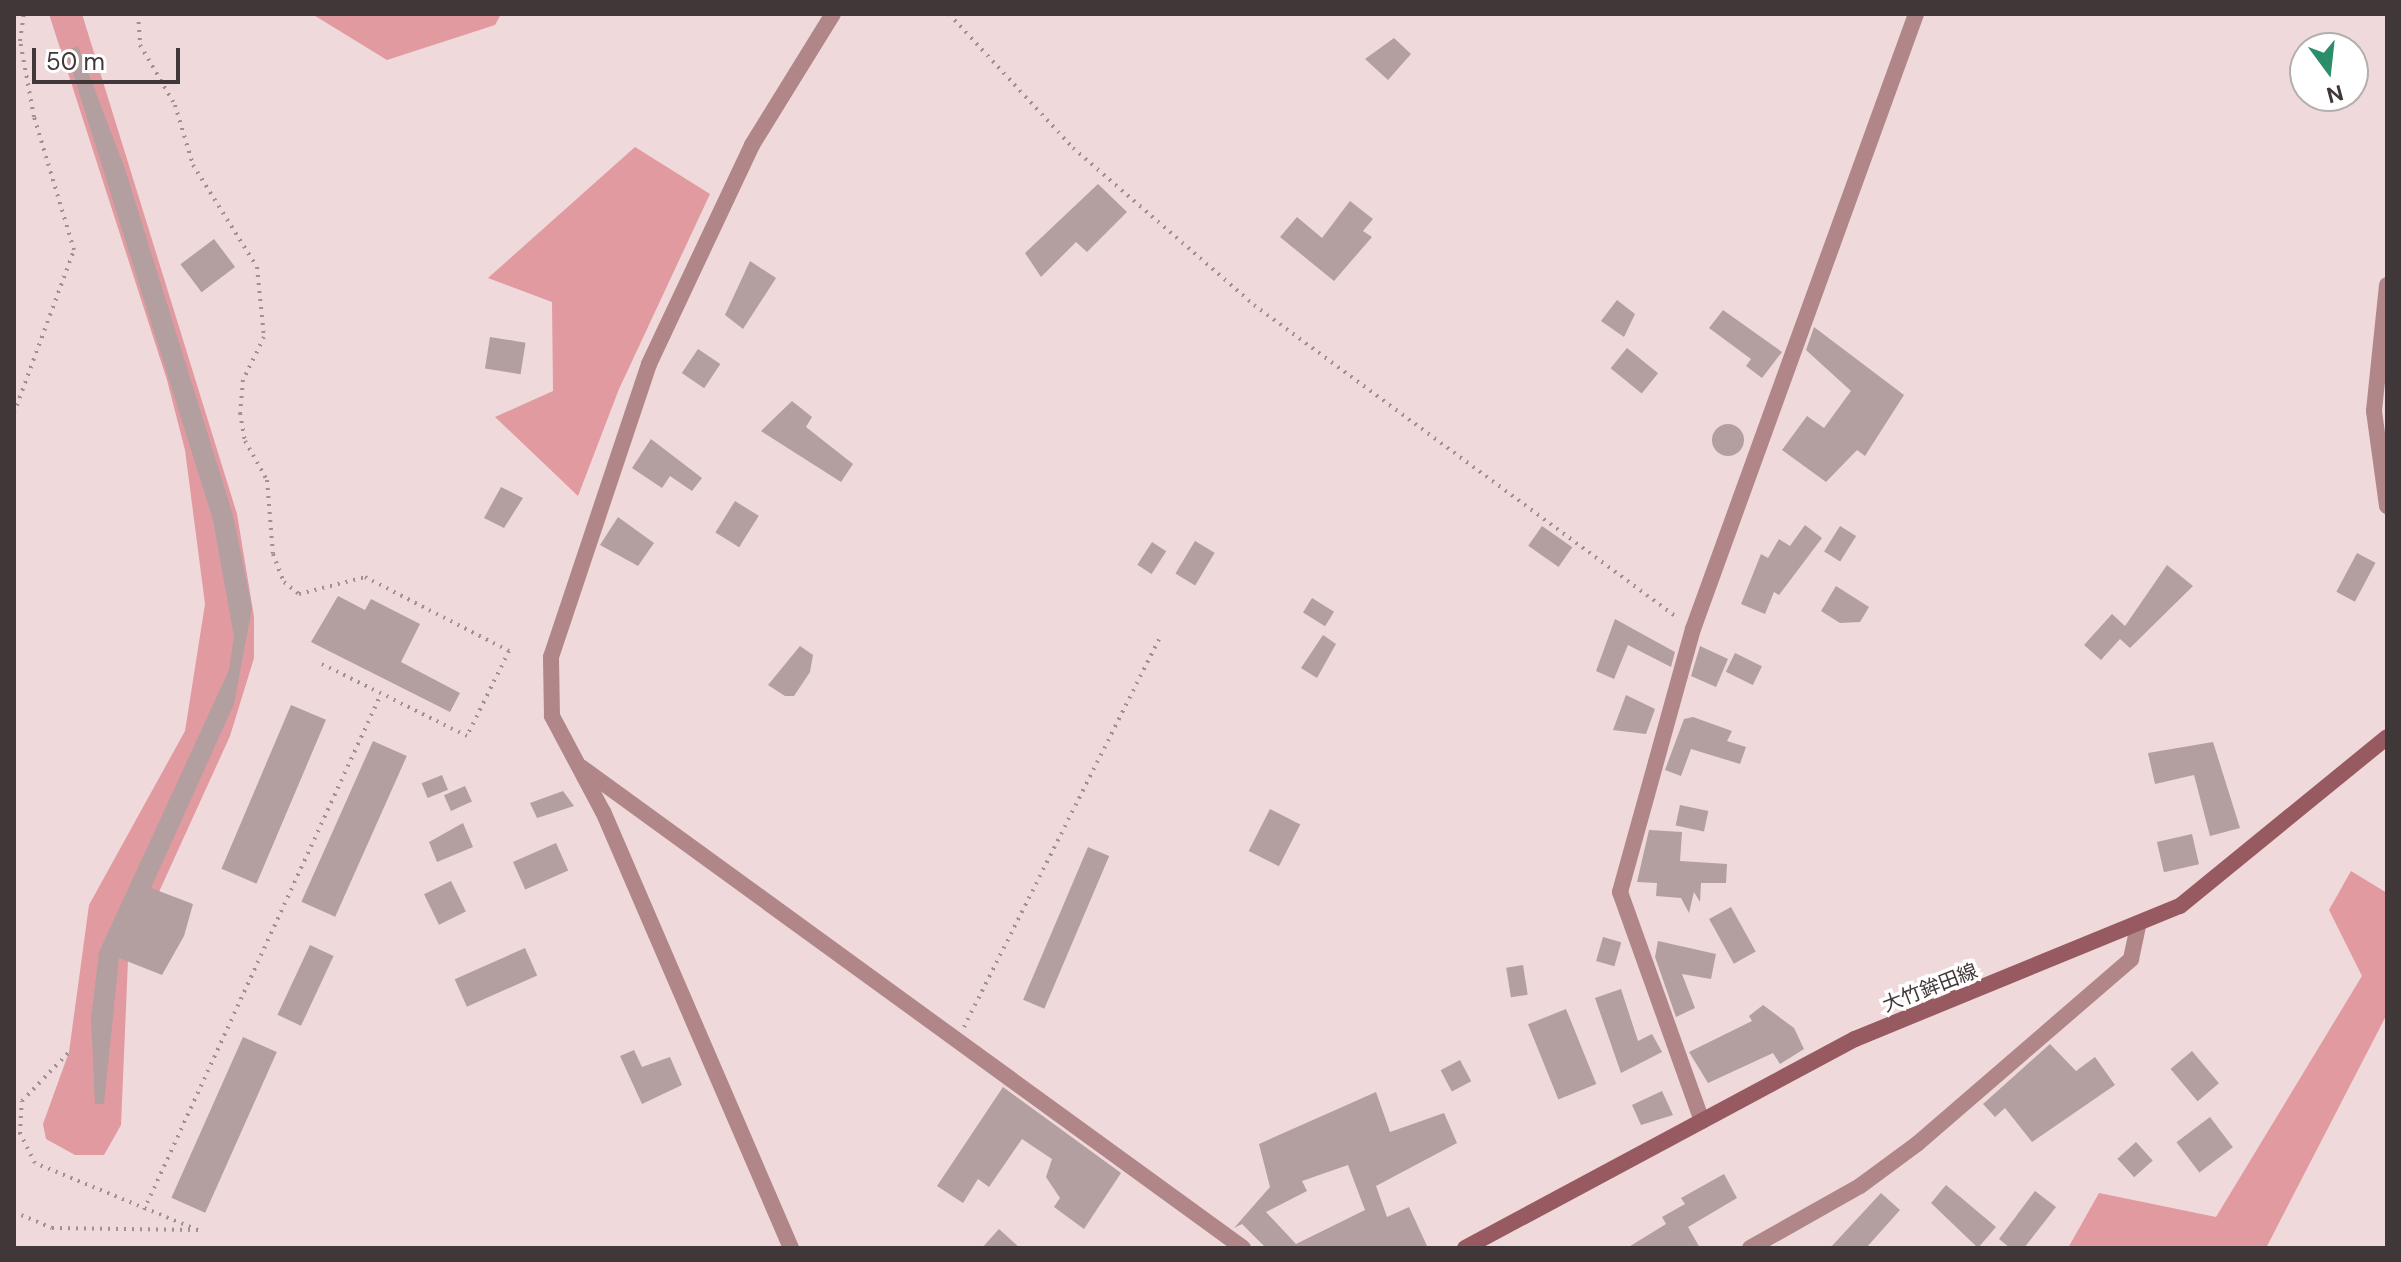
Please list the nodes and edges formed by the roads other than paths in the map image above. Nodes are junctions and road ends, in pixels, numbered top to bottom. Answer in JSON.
{"nodes":[{"id":1,"x":833,"y":14,"type":"edge"},
{"id":2,"x":1916,"y":14,"type":"edge"},
{"id":3,"x":2387,"y":285,"type":"edge"},
{"id":4,"x":2387,"y":506,"type":"edge"},
{"id":5,"x":2387,"y":737,"type":"edge"},
{"id":6,"x":577,"y":764,"type":"junction"},
{"id":7,"x":2138,"y":927,"type":"junction"},
{"id":8,"x":1702,"y":1121,"type":"junction"},
{"id":9,"x":791,"y":1248,"type":"edge"},
{"id":10,"x":1243,"y":1248,"type":"edge"},
{"id":11,"x":1465,"y":1248,"type":"edge"},
{"id":12,"x":1750,"y":1248,"type":"edge"}],
"edges":[{"from":1,"to":6,"type":"street"},
{"from":2,"to":8,"type":"street"},
{"from":3,"to":4,"type":"street"},
{"from":5,"to":7,"type":"main road","name":"大竹鉾田線"},
{"from":6,"to":9,"type":"street"},
{"from":6,"to":10,"type":"street"},
{"from":7,"to":8,"type":"main road","name":"大竹鉾田線"},
{"from":7,"to":12,"type":"street"},
{"from":8,"to":11,"type":"main road","name":"大竹鉾田線"}]}
